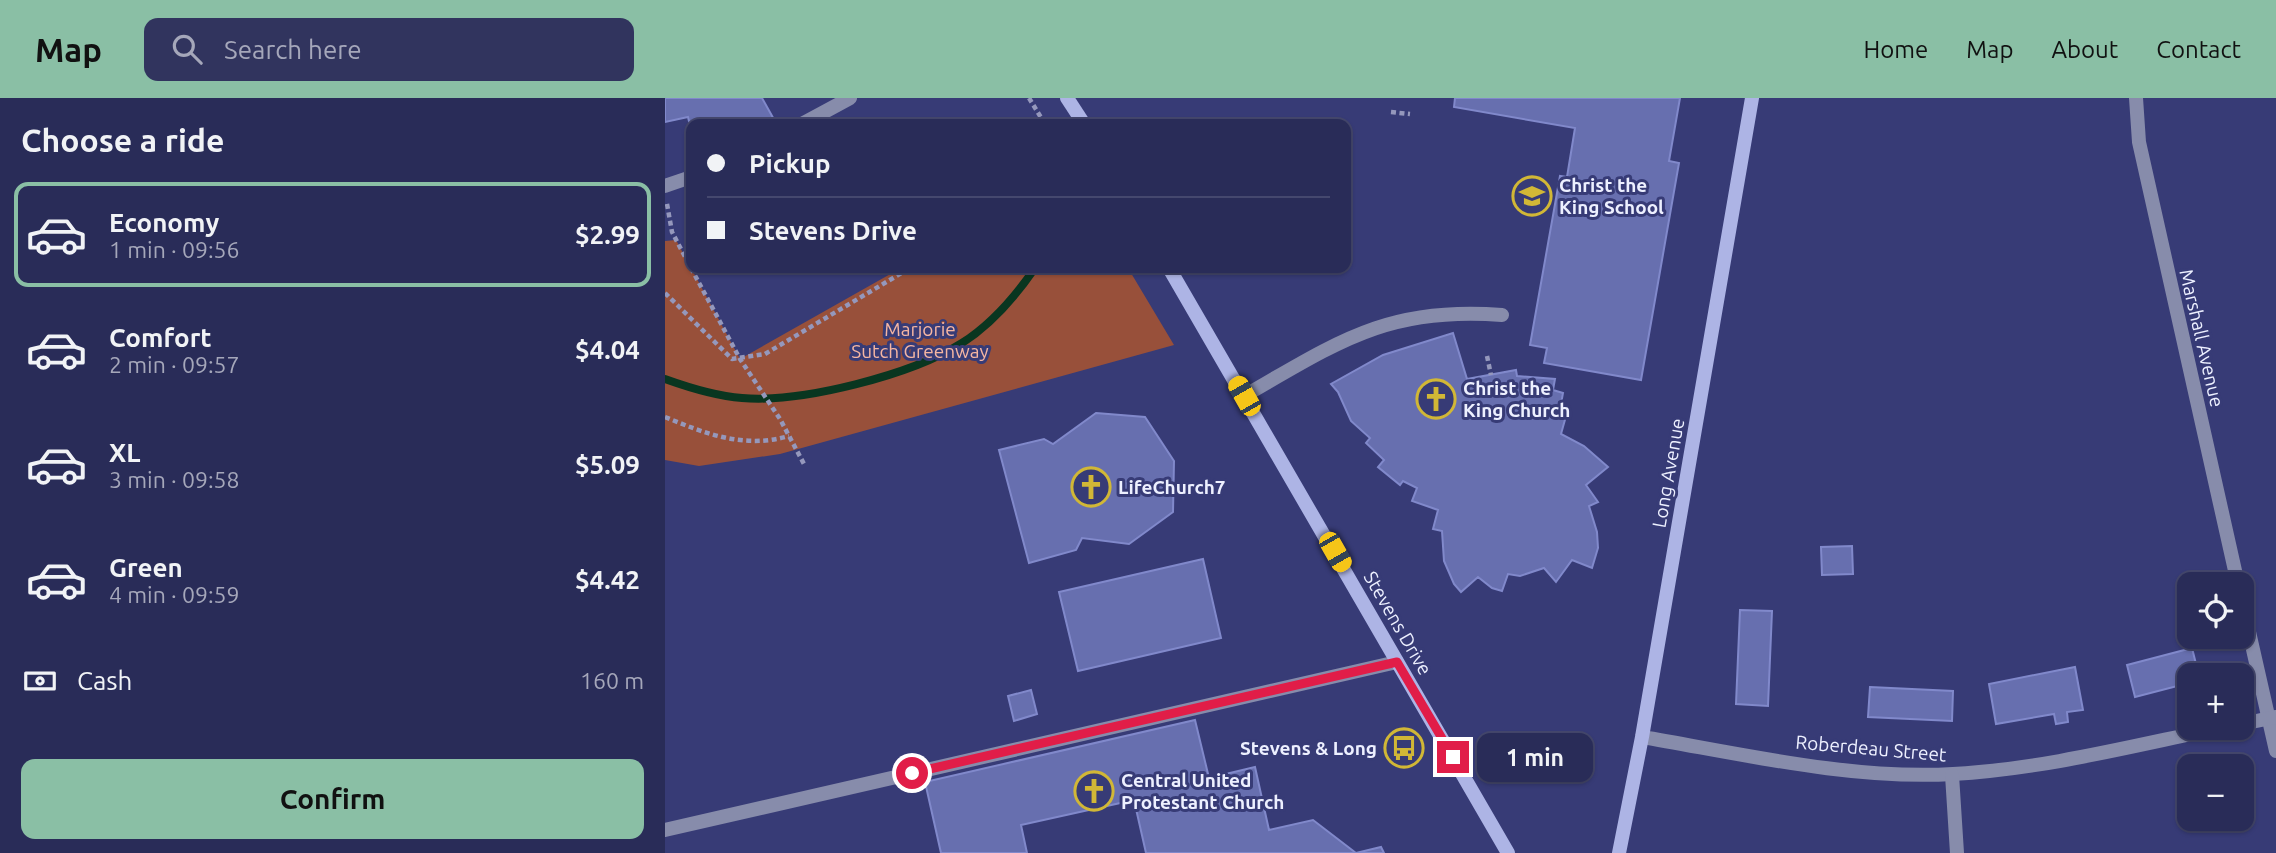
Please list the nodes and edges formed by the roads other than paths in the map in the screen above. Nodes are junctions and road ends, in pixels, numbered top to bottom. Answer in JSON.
{"nodes":[{"id":1,"x":850,"y":98,"type":"edge"},
{"id":2,"x":1067,"y":98,"type":"edge"},
{"id":3,"x":1752,"y":98,"type":"edge"},
{"id":4,"x":2136,"y":98,"type":"edge"},
{"id":5,"x":811,"y":119,"type":"edge"},
{"id":6,"x":1081,"y":119,"type":"edge"},
{"id":7,"x":686,"y":179,"type":"edge"},
{"id":8,"x":665,"y":186,"type":"edge"},
{"id":9,"x":1172,"y":273,"type":"edge"},
{"id":10,"x":1501,"y":315,"type":"dead end"},
{"id":11,"x":1244,"y":396,"type":"junction"},
{"id":12,"x":2235,"y":572,"type":"edge"},
{"id":13,"x":2254,"y":648,"type":"edge"},
{"id":14,"x":1397,"y":662,"type":"junction"},
{"id":15,"x":2272,"y":718,"type":"edge"},
{"id":16,"x":2254,"y":722,"type":"edge"},
{"id":17,"x":1642,"y":737,"type":"junction"},
{"id":18,"x":2177,"y":737,"type":"edge"},
{"id":19,"x":2276,"y":751,"type":"edge"},
{"id":20,"x":1952,"y":775,"type":"junction"},
{"id":21,"x":665,"y":830,"type":"edge"},
{"id":22,"x":1508,"y":853,"type":"edge"},
{"id":23,"x":1619,"y":853,"type":"edge"},
{"id":24,"x":1957,"y":853,"type":"edge"}],
"edges":[{"from":1,"to":5,"type":"street"},
{"from":2,"to":6,"type":"street"},
{"from":3,"to":17,"type":"street","name":"Long Avenue"},
{"from":4,"to":12,"type":"street","name":"Marshall Avenue"},
{"from":7,"to":8,"type":"street"},
{"from":9,"to":11,"type":"street","name":"Stevens Drive"},
{"from":10,"to":11,"type":"street"},
{"from":11,"to":14,"type":"street","name":"Stevens Drive"},
{"from":13,"to":15,"type":"street"},
{"from":14,"to":21,"type":"street"},
{"from":14,"to":22,"type":"street","name":"Stevens Drive"},
{"from":15,"to":16,"type":"street"},
{"from":15,"to":19,"type":"street"},
{"from":17,"to":20,"type":"street","name":"Roberdeau Street"},
{"from":17,"to":23,"type":"street","name":"Long Avenue"},
{"from":18,"to":20,"type":"street","name":"Roberdeau Street"},
{"from":20,"to":24,"type":"street"}]}
